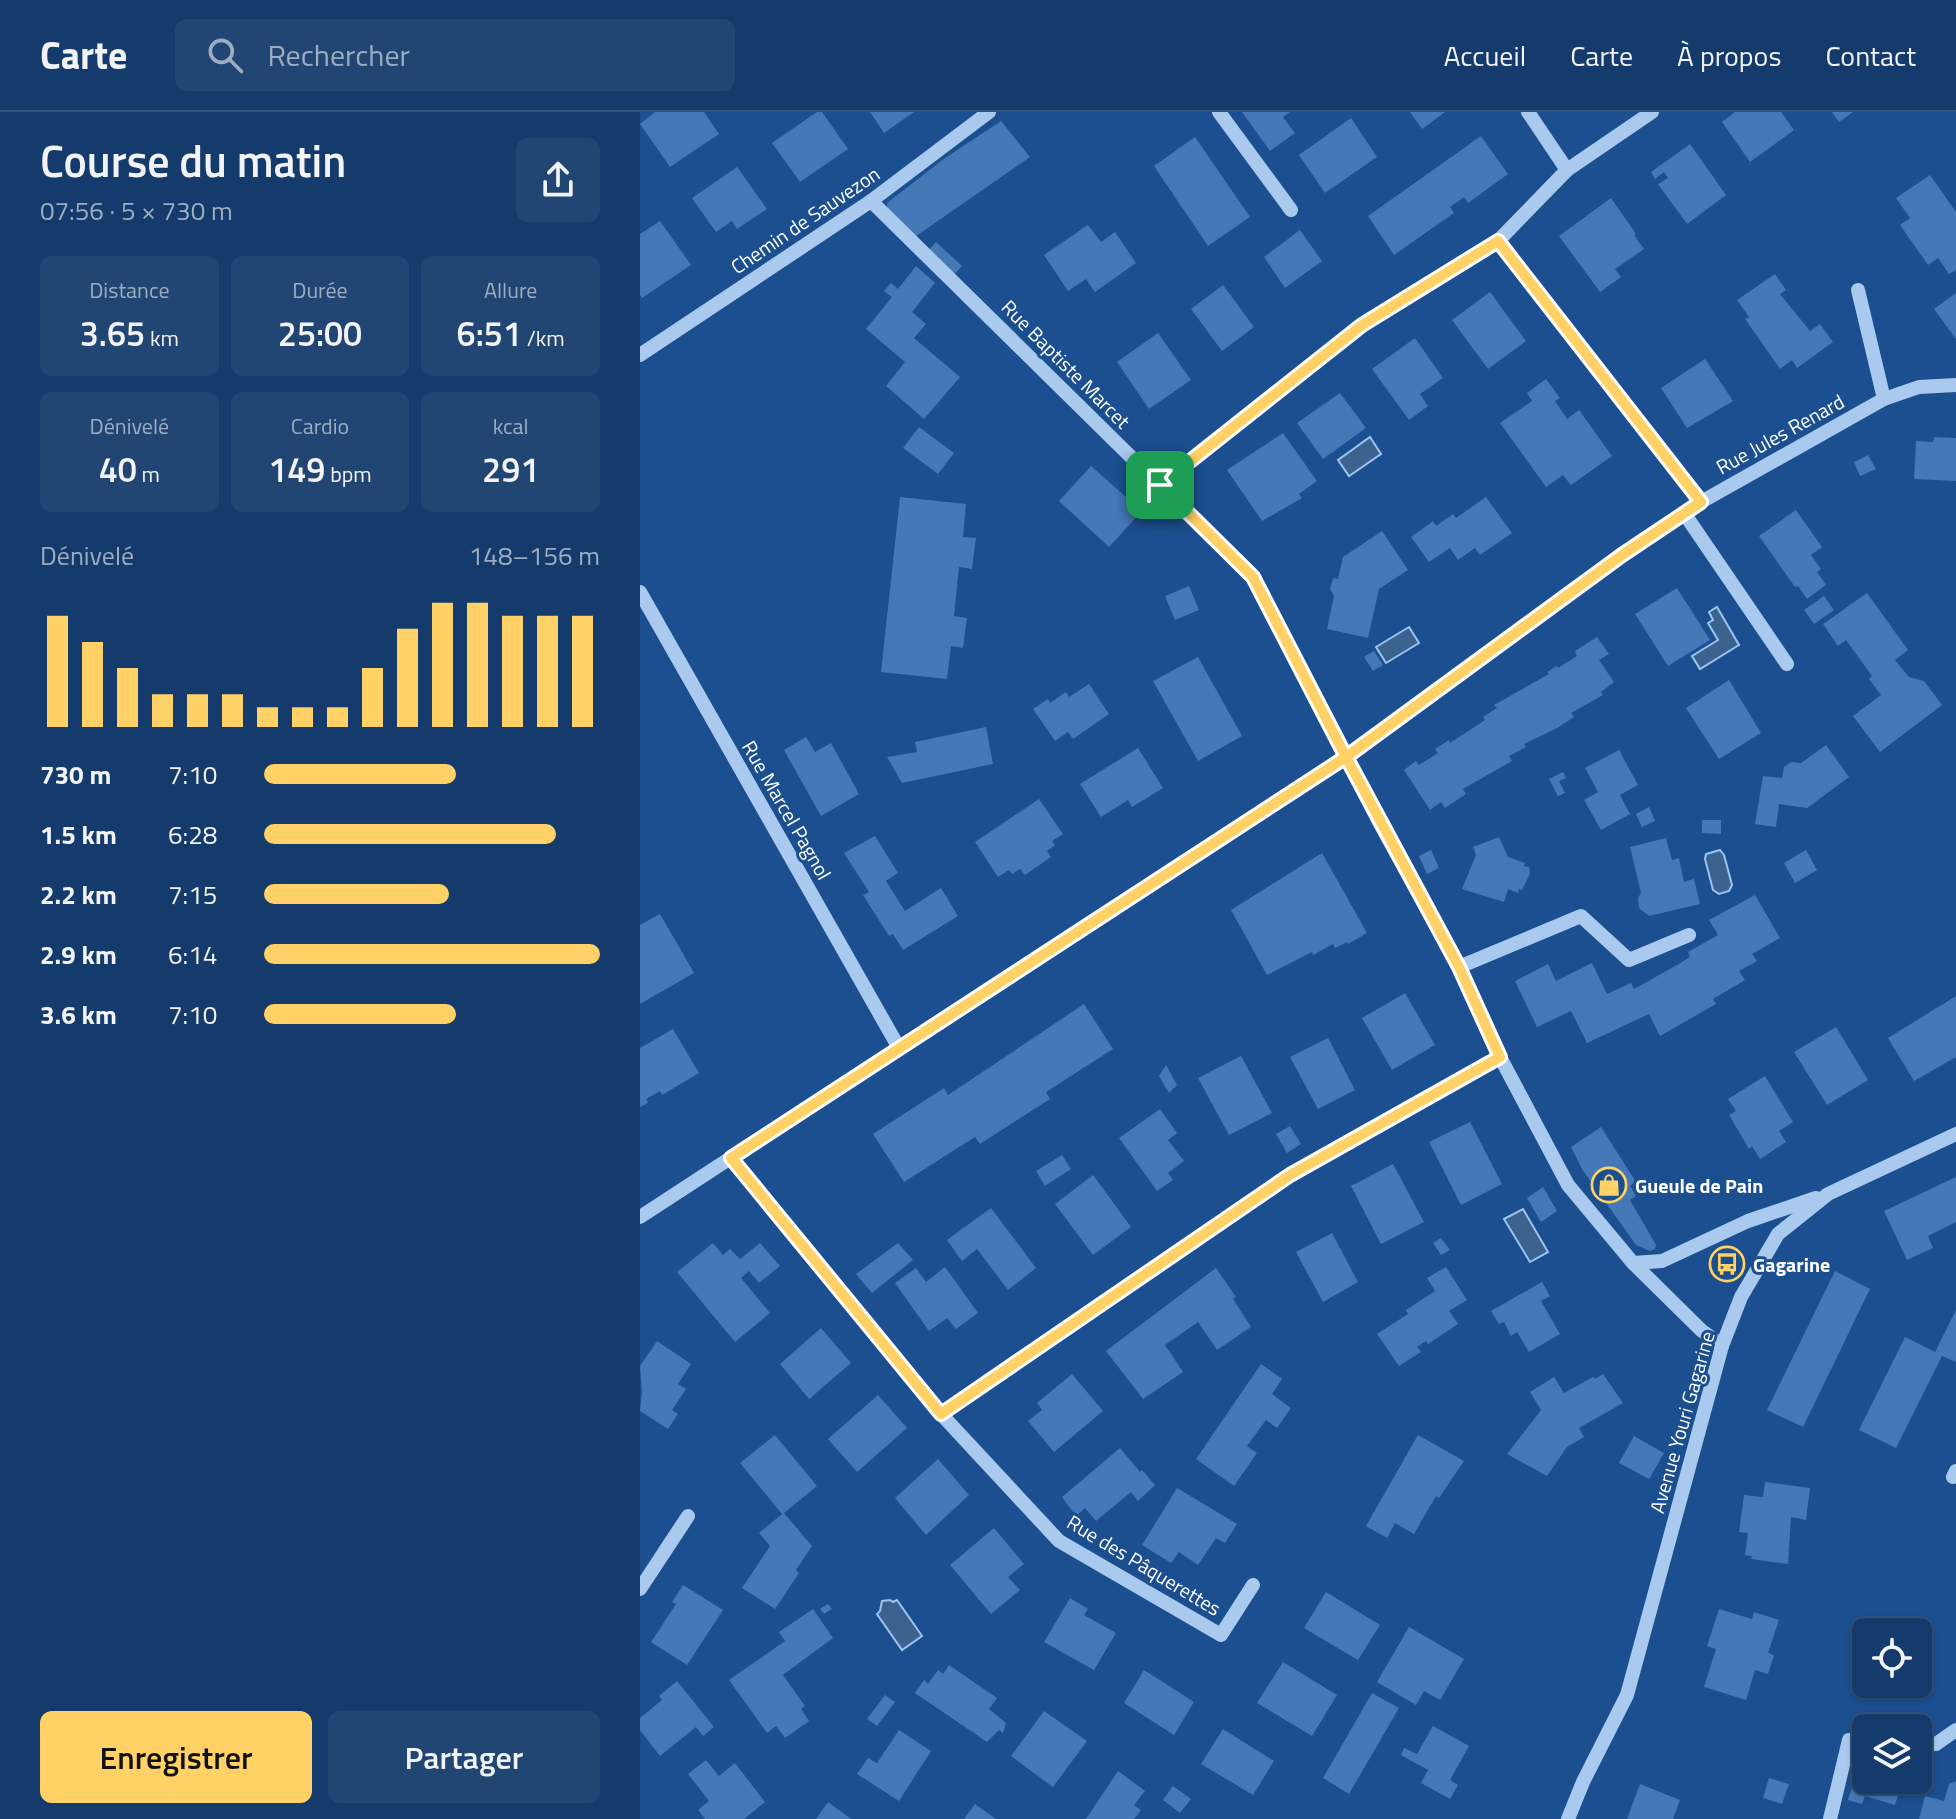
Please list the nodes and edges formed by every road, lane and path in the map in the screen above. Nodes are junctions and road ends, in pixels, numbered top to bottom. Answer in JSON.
{"nodes":[{"id":1,"x":989,"y":112,"type":"edge"},
{"id":2,"x":1219,"y":112,"type":"edge"},
{"id":3,"x":1528,"y":112,"type":"edge"},
{"id":4,"x":1652,"y":112,"type":"edge"},
{"id":5,"x":1567,"y":170,"type":"junction"},
{"id":6,"x":871,"y":201,"type":"junction"},
{"id":7,"x":1291,"y":210,"type":"dead end"},
{"id":8,"x":1498,"y":241,"type":"junction"},
{"id":9,"x":1858,"y":290,"type":"dead end"},
{"id":10,"x":640,"y":355,"type":"edge"},
{"id":11,"x":1956,"y":385,"type":"edge"},
{"id":12,"x":1884,"y":399,"type":"junction"},
{"id":13,"x":1160,"y":485,"type":"junction"},
{"id":14,"x":1701,"y":502,"type":"junction"},
{"id":15,"x":1684,"y":513,"type":"junction"},
{"id":16,"x":640,"y":592,"type":"edge"},
{"id":17,"x":1787,"y":664,"type":"dead end"},
{"id":18,"x":1346,"y":757,"type":"junction"},
{"id":19,"x":1689,"y":935,"type":"dead end"},
{"id":20,"x":1459,"y":967,"type":"junction"},
{"id":21,"x":899,"y":1048,"type":"junction"},
{"id":22,"x":1500,"y":1057,"type":"junction"},
{"id":23,"x":1956,"y":1134,"type":"edge"},
{"id":24,"x":731,"y":1158,"type":"junction"},
{"id":25,"x":1828,"y":1194,"type":"junction"},
{"id":26,"x":640,"y":1217,"type":"edge"},
{"id":27,"x":1633,"y":1263,"type":"junction"},
{"id":28,"x":1722,"y":1346,"type":"junction"},
{"id":29,"x":941,"y":1414,"type":"junction"},
{"id":30,"x":688,"y":1516,"type":"dead end"},
{"id":31,"x":1253,"y":1585,"type":"dead end"},
{"id":32,"x":640,"y":1589,"type":"edge"},
{"id":33,"x":1956,"y":1730,"type":"edge"},
{"id":34,"x":1852,"y":1740,"type":"edge"},
{"id":35,"x":1932,"y":1744,"type":"edge"},
{"id":36,"x":1568,"y":1819,"type":"edge"},
{"id":37,"x":1830,"y":1819,"type":"edge"}],
"edges":[{"from":1,"to":6,"type":"street","name":"Chemin de Sauvezon"},
{"from":2,"to":7,"type":"street"},
{"from":3,"to":5,"type":"street"},
{"from":4,"to":5,"type":"street"},
{"from":5,"to":8,"type":"street"},
{"from":6,"to":10,"type":"street","name":"Chemin de Sauvezon"},
{"from":6,"to":13,"type":"street","name":"Rue Baptiste Marcet"},
{"from":8,"to":13,"type":"street"},
{"from":8,"to":14,"type":"street"},
{"from":9,"to":12,"type":"street"},
{"from":11,"to":12,"type":"street","name":"Rue Jules Renard"},
{"from":12,"to":14,"type":"street","name":"Rue Jules Renard"},
{"from":13,"to":18,"type":"street","name":"Rue Baptiste Marcet"},
{"from":14,"to":15,"type":"street","name":"Rue Jules Renard"},
{"from":15,"to":17,"type":"street"},
{"from":15,"to":18,"type":"street","name":"Rue Jules Renard"},
{"from":16,"to":21,"type":"street","name":"Rue Marcel Pagnol"},
{"from":18,"to":20,"type":"street","name":"Rue Baptiste Marcet"},
{"from":18,"to":21,"type":"street","name":"Rue Jules Renard"},
{"from":19,"to":20,"type":"street"},
{"from":20,"to":22,"type":"street","name":"Rue Baptiste Marcet"},
{"from":21,"to":24,"type":"street","name":"Rue Jules Renard"},
{"from":22,"to":27,"type":"street","name":"Rue Baptiste Marcet"},
{"from":22,"to":29,"type":"street"},
{"from":23,"to":25,"type":"street","name":"Avenue Youri Gagarine"},
{"from":24,"to":26,"type":"street","name":"Rue Jules Renard"},
{"from":24,"to":29,"type":"street","name":"Rue des Pâquerettes"},
{"from":25,"to":27,"type":"street"},
{"from":25,"to":28,"type":"street","name":"Avenue Youri Gagarine"},
{"from":27,"to":28,"type":"street","name":"Rue Baptiste Marcet"},
{"from":28,"to":36,"type":"street","name":"Avenue Youri Gagarine"},
{"from":29,"to":31,"type":"street","name":"Rue des Pâquerettes"},
{"from":30,"to":32,"type":"street"},
{"from":33,"to":35,"type":"street"},
{"from":34,"to":37,"type":"street"}]}
